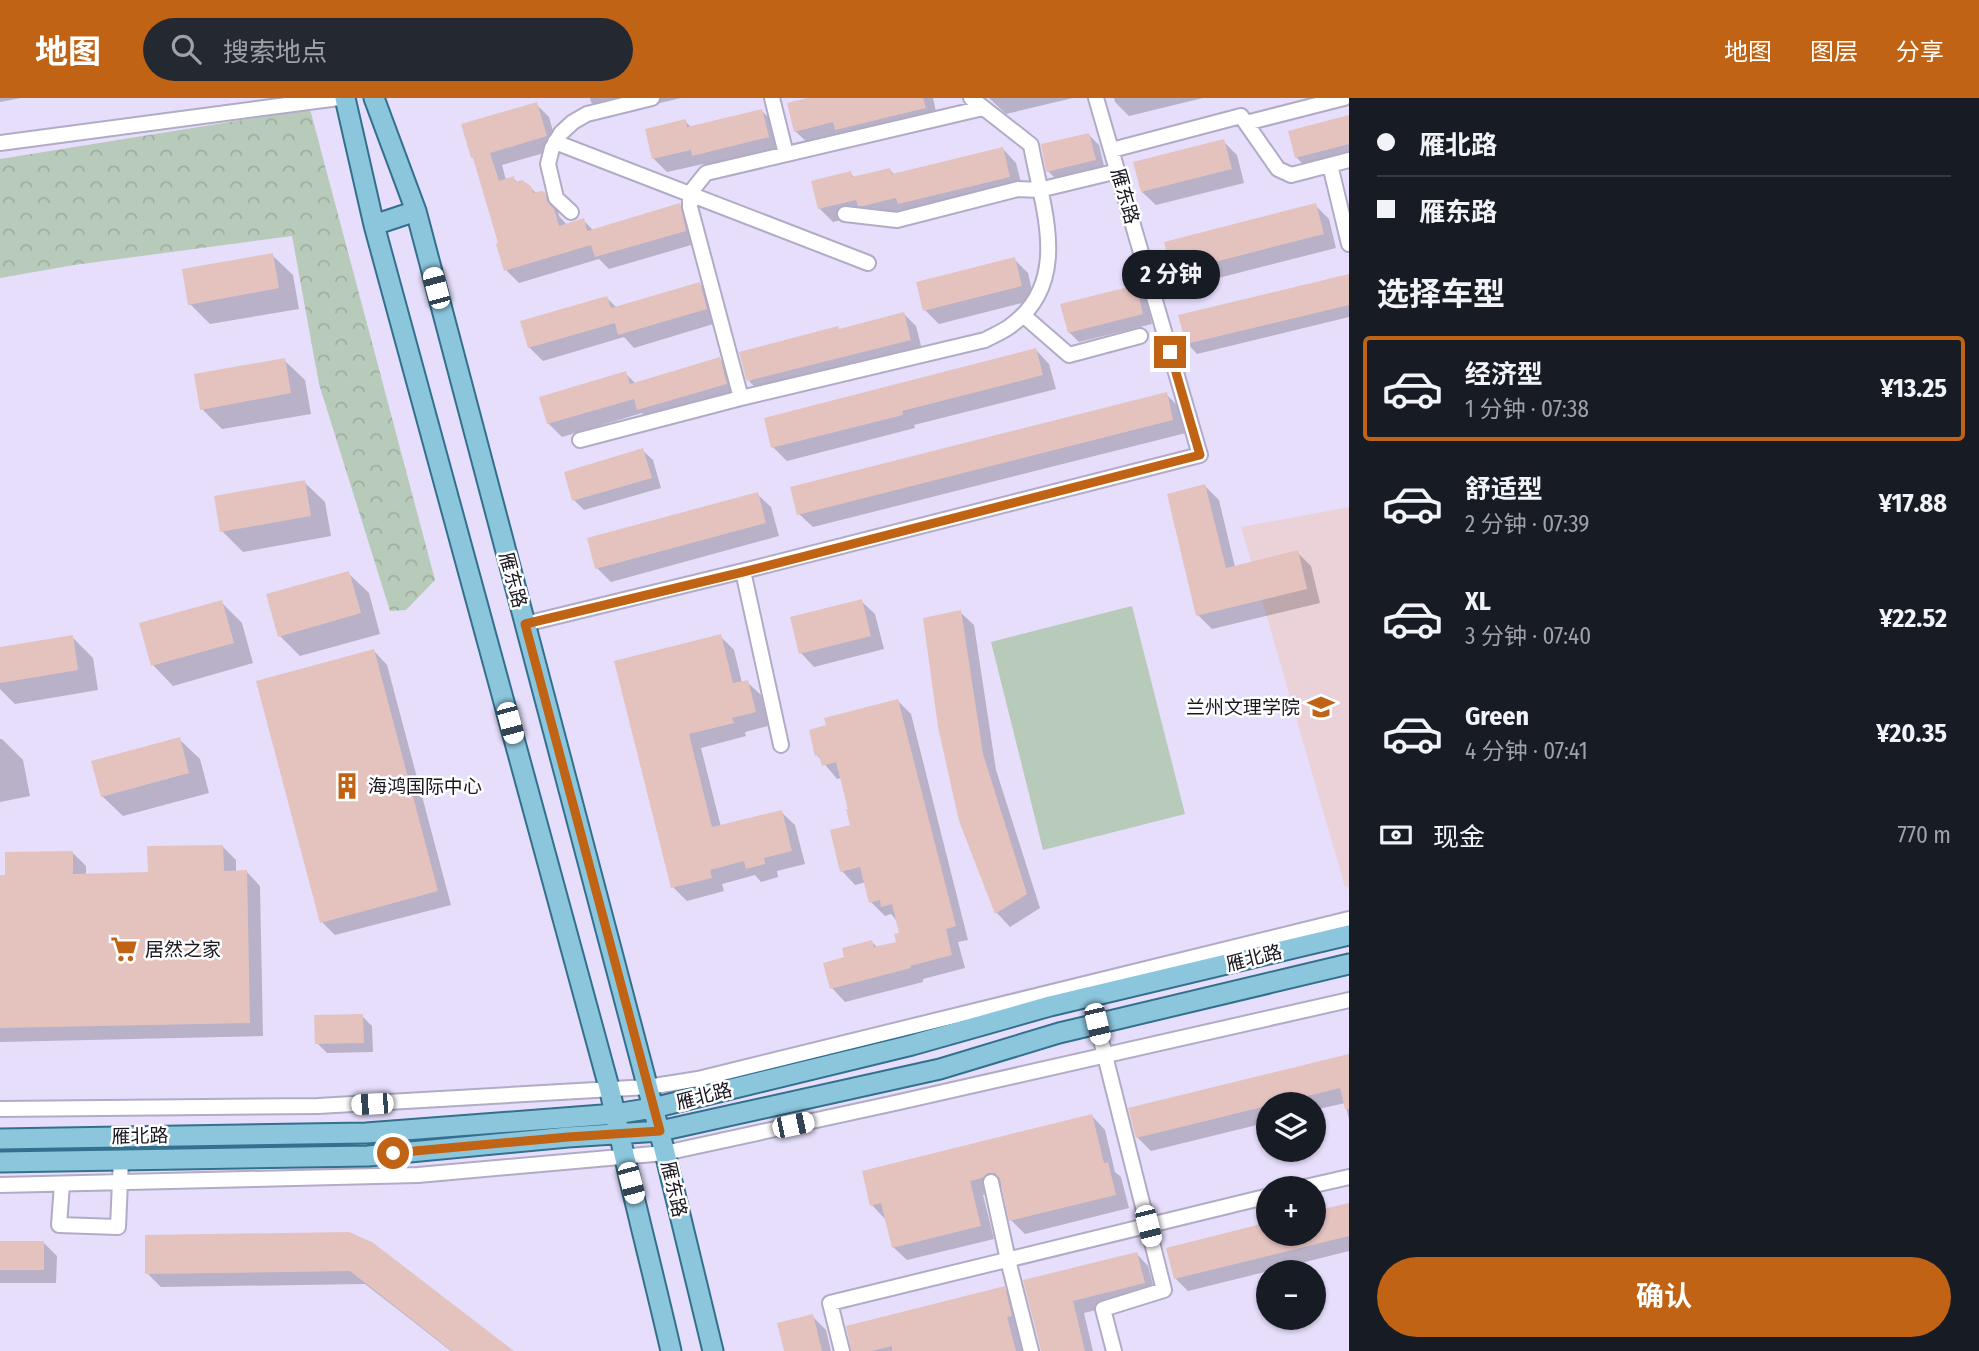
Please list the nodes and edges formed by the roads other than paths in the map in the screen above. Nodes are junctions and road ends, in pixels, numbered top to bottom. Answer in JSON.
{"nodes":[{"id":1,"x":339,"y":98,"type":"edge"},
{"id":2,"x":345,"y":98,"type":"edge"},
{"id":3,"x":374,"y":98,"type":"edge"},
{"id":4,"x":652,"y":98,"type":"edge"},
{"id":5,"x":772,"y":98,"type":"edge"},
{"id":6,"x":971,"y":98,"type":"edge"},
{"id":7,"x":1096,"y":98,"type":"edge"},
{"id":8,"x":1344,"y":98,"type":"edge"},
{"id":9,"x":983,"y":108,"type":"junction"},
{"id":10,"x":1246,"y":123,"type":"junction"},
{"id":11,"x":555,"y":142,"type":"junction"},
{"id":12,"x":0,"y":143,"type":"edge"},
{"id":13,"x":1112,"y":150,"type":"junction"},
{"id":14,"x":786,"y":154,"type":"junction"},
{"id":15,"x":1349,"y":160,"type":"edge"},
{"id":16,"x":1330,"y":165,"type":"junction"},
{"id":17,"x":1118,"y":171,"type":"junction"},
{"id":18,"x":1039,"y":190,"type":"junction"},
{"id":19,"x":690,"y":193,"type":"junction"},
{"id":20,"x":1344,"y":206,"type":"edge"},
{"id":21,"x":416,"y":211,"type":"junction"},
{"id":22,"x":571,"y":212,"type":"dead end"},
{"id":23,"x":845,"y":214,"type":"dead end"},
{"id":24,"x":374,"y":225,"type":"junction"},
{"id":25,"x":1349,"y":244,"type":"edge"},
{"id":26,"x":868,"y":263,"type":"dead end"},
{"id":27,"x":1023,"y":315,"type":"junction"},
{"id":28,"x":1140,"y":336,"type":"dead end"},
{"id":29,"x":741,"y":398,"type":"junction"},
{"id":30,"x":580,"y":440,"type":"dead end"},
{"id":31,"x":743,"y":572,"type":"junction"},
{"id":32,"x":525,"y":624,"type":"junction"},
{"id":33,"x":781,"y":745,"type":"dead end"},
{"id":34,"x":1349,"y":919,"type":"edge"},
{"id":35,"x":1349,"y":935,"type":"edge"},
{"id":36,"x":1349,"y":964,"type":"edge"},
{"id":37,"x":1349,"y":1000,"type":"edge"},
{"id":38,"x":1097,"y":1024,"type":"junction"},
{"id":39,"x":1105,"y":1055,"type":"junction"},
{"id":40,"x":648,"y":1087,"type":"junction"},
{"id":41,"x":610,"y":1091,"type":"junction"},
{"id":42,"x":653,"y":1108,"type":"junction"},
{"id":43,"x":0,"y":1109,"type":"edge"},
{"id":44,"x":615,"y":1114,"type":"junction"},
{"id":45,"x":660,"y":1131,"type":"junction"},
{"id":46,"x":619,"y":1134,"type":"junction"},
{"id":47,"x":0,"y":1139,"type":"edge"},
{"id":48,"x":666,"y":1153,"type":"junction"},
{"id":49,"x":624,"y":1158,"type":"junction"},
{"id":50,"x":121,"y":1159,"type":"junction"},
{"id":51,"x":0,"y":1161,"type":"edge"},
{"id":52,"x":1349,"y":1177,"type":"edge"},
{"id":53,"x":120,"y":1182,"type":"junction"},
{"id":54,"x":991,"y":1182,"type":"dead end"},
{"id":55,"x":1326,"y":1182,"type":"edge"},
{"id":56,"x":62,"y":1184,"type":"junction"},
{"id":57,"x":0,"y":1185,"type":"edge"},
{"id":58,"x":1256,"y":1199,"type":"edge"},
{"id":59,"x":1148,"y":1226,"type":"junction"},
{"id":60,"x":1008,"y":1259,"type":"junction"},
{"id":61,"x":671,"y":1351,"type":"edge"},
{"id":62,"x":713,"y":1351,"type":"edge"},
{"id":63,"x":842,"y":1351,"type":"edge"},
{"id":64,"x":1031,"y":1351,"type":"edge"},
{"id":65,"x":1114,"y":1351,"type":"edge"}],
"edges":[{"from":1,"to":12,"type":"street"},
{"from":2,"to":24,"type":"main road","name":"雁东路"},
{"from":3,"to":21,"type":"main road","name":"雁东路"},
{"from":4,"to":11,"type":"street"},
{"from":5,"to":14,"type":"street"},
{"from":6,"to":9,"type":"street"},
{"from":7,"to":13,"type":"street","name":"雁东路"},
{"from":8,"to":10,"type":"street"},
{"from":9,"to":14,"type":"street"},
{"from":9,"to":18,"type":"street"},
{"from":10,"to":13,"type":"street"},
{"from":10,"to":16,"type":"street"},
{"from":11,"to":19,"type":"street"},
{"from":11,"to":22,"type":"street"},
{"from":13,"to":17,"type":"street","name":"雁东路"},
{"from":14,"to":19,"type":"street"},
{"from":15,"to":16,"type":"street"},
{"from":16,"to":20,"type":"street"},
{"from":17,"to":18,"type":"street"},
{"from":17,"to":31,"type":"street","name":"雁东路"},
{"from":18,"to":23,"type":"street"},
{"from":18,"to":27,"type":"street"},
{"from":19,"to":26,"type":"street"},
{"from":19,"to":29,"type":"street"},
{"from":20,"to":25,"type":"street"},
{"from":21,"to":24,"type":"main road"},
{"from":21,"to":32,"type":"main road","name":"雁东路"},
{"from":24,"to":41,"type":"main road","name":"雁东路"},
{"from":27,"to":28,"type":"street"},
{"from":27,"to":29,"type":"street"},
{"from":29,"to":30,"type":"street"},
{"from":31,"to":32,"type":"street"},
{"from":31,"to":33,"type":"street"},
{"from":32,"to":40,"type":"main road","name":"雁东路"},
{"from":34,"to":40,"type":"street"},
{"from":35,"to":42,"type":"main road","name":"雁北路"},
{"from":36,"to":38,"type":"main road","name":"雁北路"},
{"from":37,"to":39,"type":"street"},
{"from":38,"to":39,"type":"street"},
{"from":38,"to":45,"type":"main road","name":"雁北路"},
{"from":39,"to":48,"type":"street"},
{"from":39,"to":59,"type":"street"},
{"from":40,"to":41,"type":"street"},
{"from":40,"to":42,"type":"main road","name":"雁东路"},
{"from":41,"to":43,"type":"street"},
{"from":41,"to":44,"type":"main road","name":"雁东路"},
{"from":42,"to":44,"type":"main road","name":"雁北路"},
{"from":42,"to":45,"type":"main road","name":"雁东路"},
{"from":44,"to":46,"type":"main road","name":"雁东路"},
{"from":44,"to":47,"type":"main road","name":"雁北路"},
{"from":45,"to":46,"type":"main road","name":"雁北路"},
{"from":45,"to":48,"type":"main road","name":"雁东路"},
{"from":46,"to":49,"type":"main road","name":"雁东路"},
{"from":46,"to":50,"type":"main road","name":"雁北路"},
{"from":48,"to":49,"type":"street"},
{"from":48,"to":62,"type":"main road","name":"雁东路"},
{"from":49,"to":53,"type":"street"},
{"from":49,"to":61,"type":"main road","name":"雁东路"},
{"from":50,"to":51,"type":"main road","name":"雁北路"},
{"from":50,"to":53,"type":"street"},
{"from":52,"to":55,"type":"street"},
{"from":53,"to":56,"type":"street"},
{"from":53,"to":56,"type":"street"},
{"from":54,"to":60,"type":"street"},
{"from":56,"to":57,"type":"street"},
{"from":58,"to":59,"type":"street"},
{"from":59,"to":60,"type":"street"},
{"from":59,"to":65,"type":"street"},
{"from":60,"to":63,"type":"street"},
{"from":60,"to":64,"type":"street"}]}
